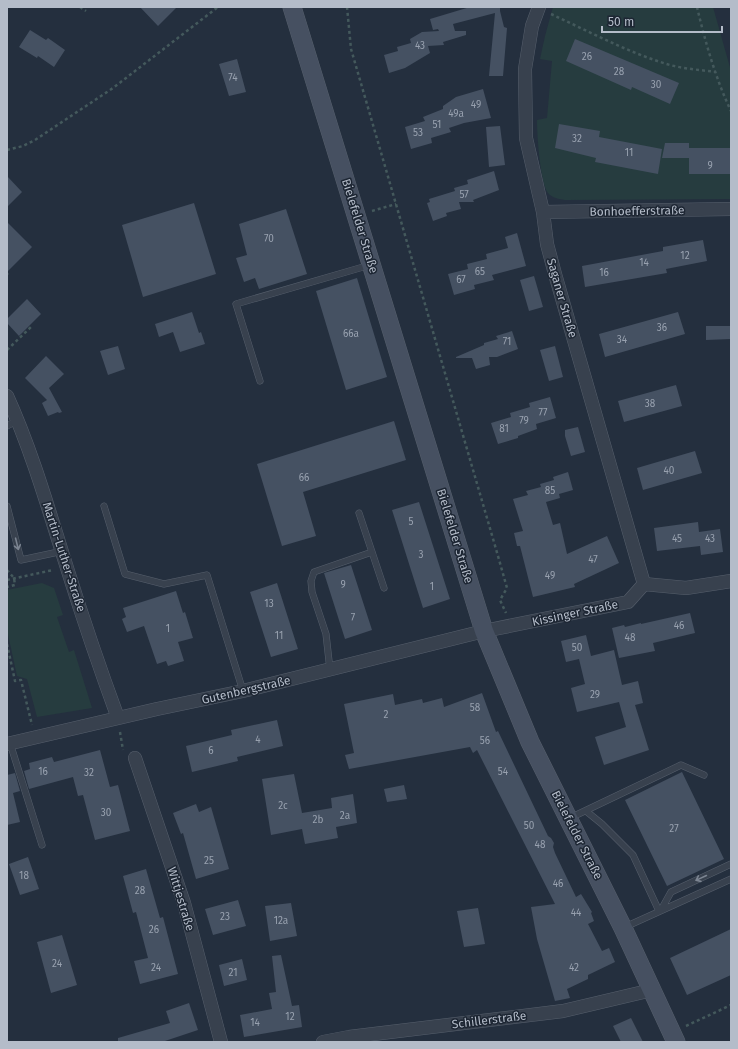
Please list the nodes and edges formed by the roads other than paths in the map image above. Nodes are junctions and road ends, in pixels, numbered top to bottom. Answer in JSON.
{"nodes":[{"id":1,"x":292,"y":7,"type":"edge"},
{"id":2,"x":538,"y":7,"type":"edge"},
{"id":3,"x":731,"y":209,"type":"edge"},
{"id":4,"x":543,"y":212,"type":"junction"},
{"id":5,"x":372,"y":264,"type":"junction"},
{"id":6,"x":260,"y":381,"type":"dead end"},
{"id":7,"x":7,"y":396,"type":"edge"},
{"id":8,"x":12,"y":423,"type":"edge"},
{"id":9,"x":7,"y":506,"type":"edge"},
{"id":10,"x":104,"y":506,"type":"dead end"},
{"id":11,"x":359,"y":513,"type":"dead end"},
{"id":12,"x":63,"y":552,"type":"junction"},
{"id":13,"x":372,"y":552,"type":"junction"},
{"id":14,"x":731,"y":581,"type":"edge"},
{"id":15,"x":644,"y":584,"type":"junction"},
{"id":16,"x":384,"y":588,"type":"dead end"},
{"id":17,"x":484,"y":631,"type":"junction"},
{"id":18,"x":330,"y":670,"type":"junction"},
{"id":19,"x":243,"y":692,"type":"junction"},
{"id":20,"x":118,"y":718,"type":"junction"},
{"id":21,"x":9,"y":744,"type":"edge"},
{"id":22,"x":135,"y":758,"type":"road end"},
{"id":23,"x":704,"y":775,"type":"dead end"},
{"id":24,"x":586,"y":810,"type":"junction"},
{"id":25,"x":568,"y":819,"type":"junction"},
{"id":26,"x":42,"y":845,"type":"dead end"},
{"id":27,"x":731,"y":864,"type":"edge"},
{"id":28,"x":731,"y":879,"type":"edge"},
{"id":29,"x":660,"y":911,"type":"junction"},
{"id":30,"x":624,"y":928,"type":"junction"},
{"id":31,"x":652,"y":990,"type":"junction"},
{"id":32,"x":350,"y":1040,"type":"edge"},
{"id":33,"x":221,"y":1042,"type":"edge"},
{"id":34,"x":323,"y":1042,"type":"edge"},
{"id":35,"x":676,"y":1042,"type":"edge"}],
"edges":[{"from":1,"to":5,"type":"main road","name":"Bielefelder Straße"},
{"from":2,"to":4,"type":"street","name":"Saganer Straße"},
{"from":3,"to":4,"type":"street","name":"Bonhoefferstraße"},
{"from":4,"to":15,"type":"street","name":"Saganer Straße"},
{"from":5,"to":6,"type":"lane"},
{"from":5,"to":17,"type":"main road","name":"Bielefelder Straße"},
{"from":7,"to":8,"type":"street","name":"Martin-Luther-Straße"},
{"from":8,"to":12,"type":"street","name":"Martin-Luther-Straße"},
{"from":9,"to":12,"type":"lane","one_way":true},
{"from":10,"to":19,"type":"lane"},
{"from":11,"to":13,"type":"lane"},
{"from":12,"to":20,"type":"street","name":"Martin-Luther-Straße"},
{"from":13,"to":16,"type":"lane"},
{"from":13,"to":18,"type":"lane"},
{"from":14,"to":15,"type":"street"},
{"from":15,"to":17,"type":"street","name":"Kissinger Straße"},
{"from":17,"to":18,"type":"street","name":"Gutenbergstraße"},
{"from":17,"to":25,"type":"main road","name":"Bielefelder Straße"},
{"from":18,"to":19,"type":"street","name":"Gutenbergstraße"},
{"from":19,"to":20,"type":"street","name":"Gutenbergstraße"},
{"from":20,"to":21,"type":"street","name":"Gutenbergstraße"},
{"from":21,"to":26,"type":"lane"},
{"from":22,"to":33,"type":"street","name":"Wittjestraße"},
{"from":23,"to":24,"type":"lane"},
{"from":24,"to":25,"type":"lane"},
{"from":24,"to":29,"type":"lane"},
{"from":25,"to":30,"type":"main road","name":"Bielefelder Straße"},
{"from":27,"to":29,"type":"lane","one_way":true},
{"from":28,"to":29,"type":"lane"},
{"from":29,"to":30,"type":"lane"},
{"from":30,"to":31,"type":"main road","name":"Bielefelder Straße"},
{"from":31,"to":32,"type":"street","name":"Schillerstraße"},
{"from":31,"to":35,"type":"main road","name":"Bielefelder Straße"},
{"from":32,"to":34,"type":"street","name":"Schillerstraße"}]}
